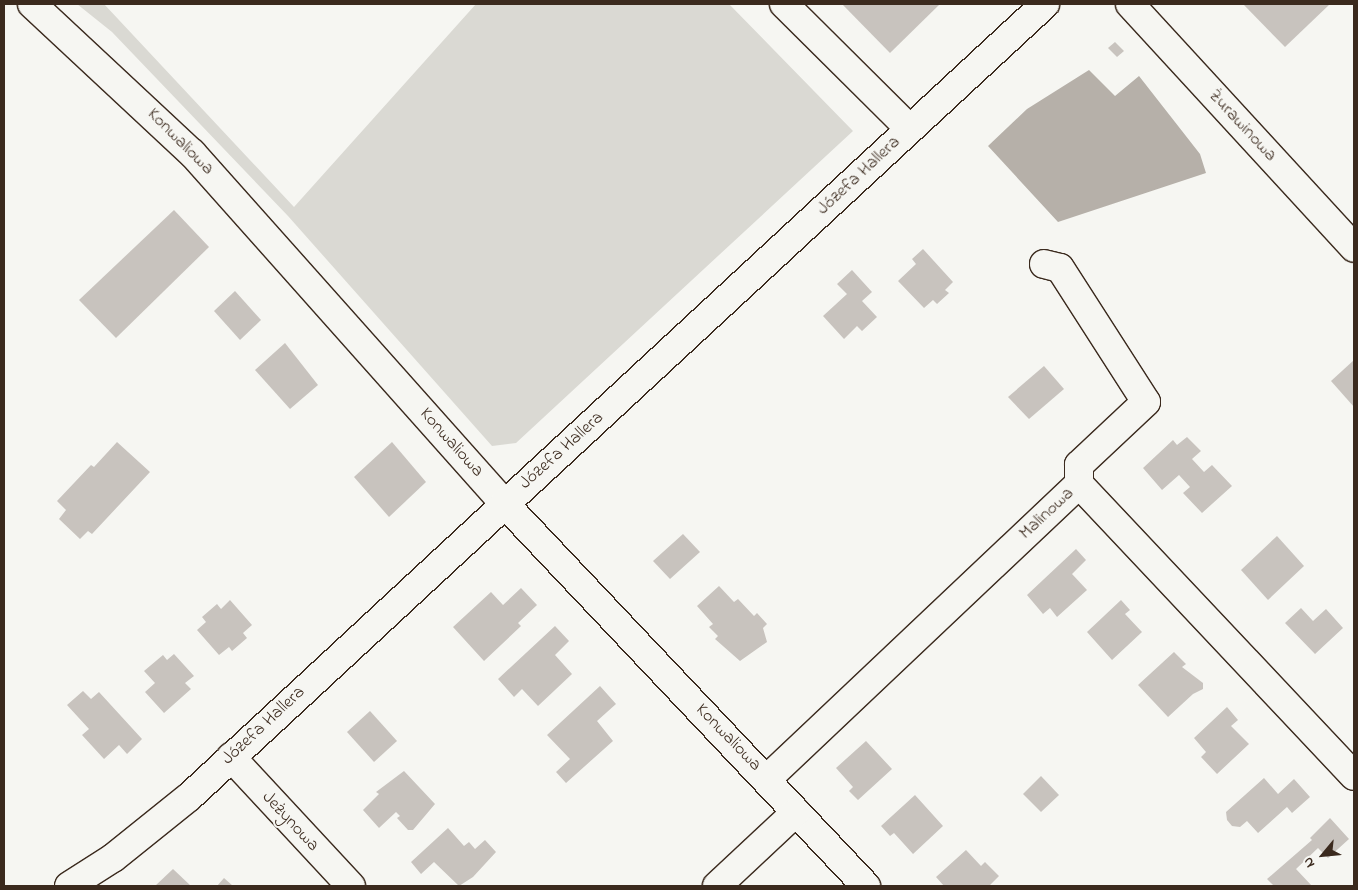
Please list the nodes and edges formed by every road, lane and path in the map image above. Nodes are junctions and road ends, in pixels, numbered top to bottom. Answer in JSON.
{"nodes":[{"id":1,"x":32,"y":4,"type":"edge"},
{"id":2,"x":784,"y":4,"type":"edge"},
{"id":3,"x":1045,"y":4,"type":"edge"},
{"id":4,"x":1130,"y":4,"type":"edge"},
{"id":5,"x":910,"y":129,"type":"junction"},
{"id":6,"x":1354,"y":248,"type":"edge"},
{"id":7,"x":1044,"y":264,"type":"dead end"},
{"id":8,"x":1079,"y":484,"type":"junction"},
{"id":9,"x":504,"y":503,"type":"junction"},
{"id":10,"x":231,"y":757,"type":"junction"},
{"id":11,"x":1354,"y":776,"type":"edge"},
{"id":12,"x":767,"y":779,"type":"junction"},
{"id":13,"x":796,"y":812,"type":"junction"},
{"id":14,"x":69,"y":886,"type":"edge"},
{"id":15,"x":351,"y":886,"type":"edge"},
{"id":16,"x":717,"y":886,"type":"edge"},
{"id":17,"x":866,"y":886,"type":"edge"}],
"edges":[{"from":1,"to":9,"type":"street","name":"Konwaliowa"},
{"from":2,"to":5,"type":"street"},
{"from":3,"to":5,"type":"street","name":"Józefa Hallera"},
{"from":4,"to":6,"type":"street","name":"Żurawinowa"},
{"from":5,"to":9,"type":"street","name":"Józefa Hallera"},
{"from":7,"to":8,"type":"street"},
{"from":8,"to":11,"type":"street","name":"Malinowa"},
{"from":8,"to":12,"type":"street","name":"Malinowa"},
{"from":9,"to":10,"type":"street","name":"Józefa Hallera"},
{"from":9,"to":12,"type":"street","name":"Konwaliowa"},
{"from":10,"to":14,"type":"street","name":"Józefa Hallera"},
{"from":10,"to":15,"type":"street","name":"Jeżynowa"},
{"from":12,"to":13,"type":"street","name":"Konwaliowa"},
{"from":13,"to":16,"type":"street"},
{"from":13,"to":17,"type":"street","name":"Konwaliowa"}]}
